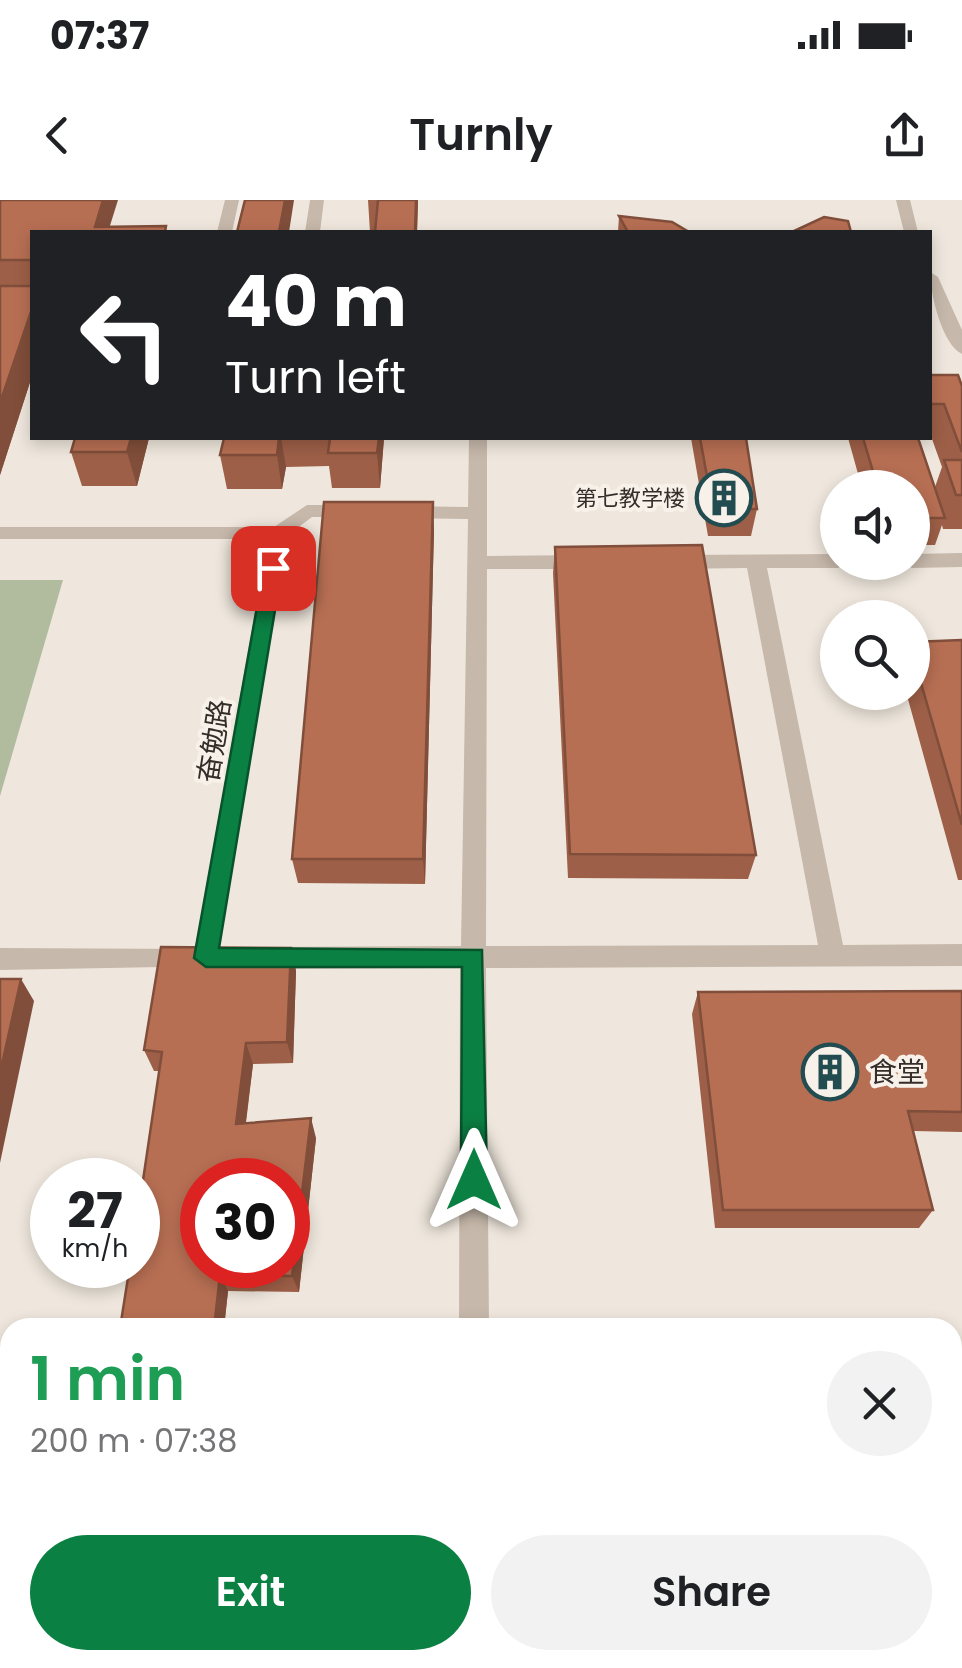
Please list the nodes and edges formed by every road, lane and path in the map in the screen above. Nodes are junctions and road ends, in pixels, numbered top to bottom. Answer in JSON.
{"nodes":[{"id":1,"x":232,"y":200,"type":"edge"},
{"id":2,"x":316,"y":200,"type":"edge"},
{"id":3,"x":903,"y":200,"type":"edge"},
{"id":4,"x":225,"y":230,"type":"edge"},
{"id":5,"x":313,"y":230,"type":"edge"},
{"id":6,"x":910,"y":230,"type":"edge"},
{"id":7,"x":932,"y":281,"type":"edge"},
{"id":8,"x":962,"y":349,"type":"edge"},
{"id":9,"x":478,"y":440,"type":"edge"},
{"id":10,"x":476,"y":513,"type":"junction"},
{"id":11,"x":0,"y":533,"type":"edge"},
{"id":12,"x":279,"y":534,"type":"junction"},
{"id":13,"x":930,"y":560,"type":"edge"},
{"id":14,"x":962,"y":560,"type":"edge"},
{"id":15,"x":820,"y":561,"type":"edge"},
{"id":16,"x":616,"y":562,"type":"edge"},
{"id":17,"x":656,"y":562,"type":"edge"},
{"id":18,"x":756,"y":562,"type":"junction"},
{"id":19,"x":476,"y":563,"type":"junction"},
{"id":20,"x":962,"y":955,"type":"edge"},
{"id":21,"x":833,"y":956,"type":"junction"},
{"id":22,"x":474,"y":957,"type":"junction"},
{"id":23,"x":206,"y":958,"type":"junction"},
{"id":24,"x":0,"y":959,"type":"edge"},
{"id":25,"x":474,"y":1318,"type":"edge"}],
"edges":[{"from":1,"to":4,"type":"street"},
{"from":2,"to":5,"type":"street"},
{"from":3,"to":6,"type":"street"},
{"from":7,"to":8,"type":"street"},
{"from":9,"to":10,"type":"street"},
{"from":10,"to":12,"type":"street"},
{"from":10,"to":19,"type":"street"},
{"from":11,"to":12,"type":"street"},
{"from":12,"to":23,"type":"street","name":"奋勉路"},
{"from":13,"to":14,"type":"street"},
{"from":15,"to":18,"type":"street"},
{"from":16,"to":19,"type":"street"},
{"from":17,"to":18,"type":"street"},
{"from":18,"to":21,"type":"street"},
{"from":19,"to":22,"type":"street"},
{"from":20,"to":21,"type":"street"},
{"from":21,"to":22,"type":"street"},
{"from":22,"to":23,"type":"street"},
{"from":22,"to":25,"type":"street"},
{"from":23,"to":24,"type":"street"}]}
